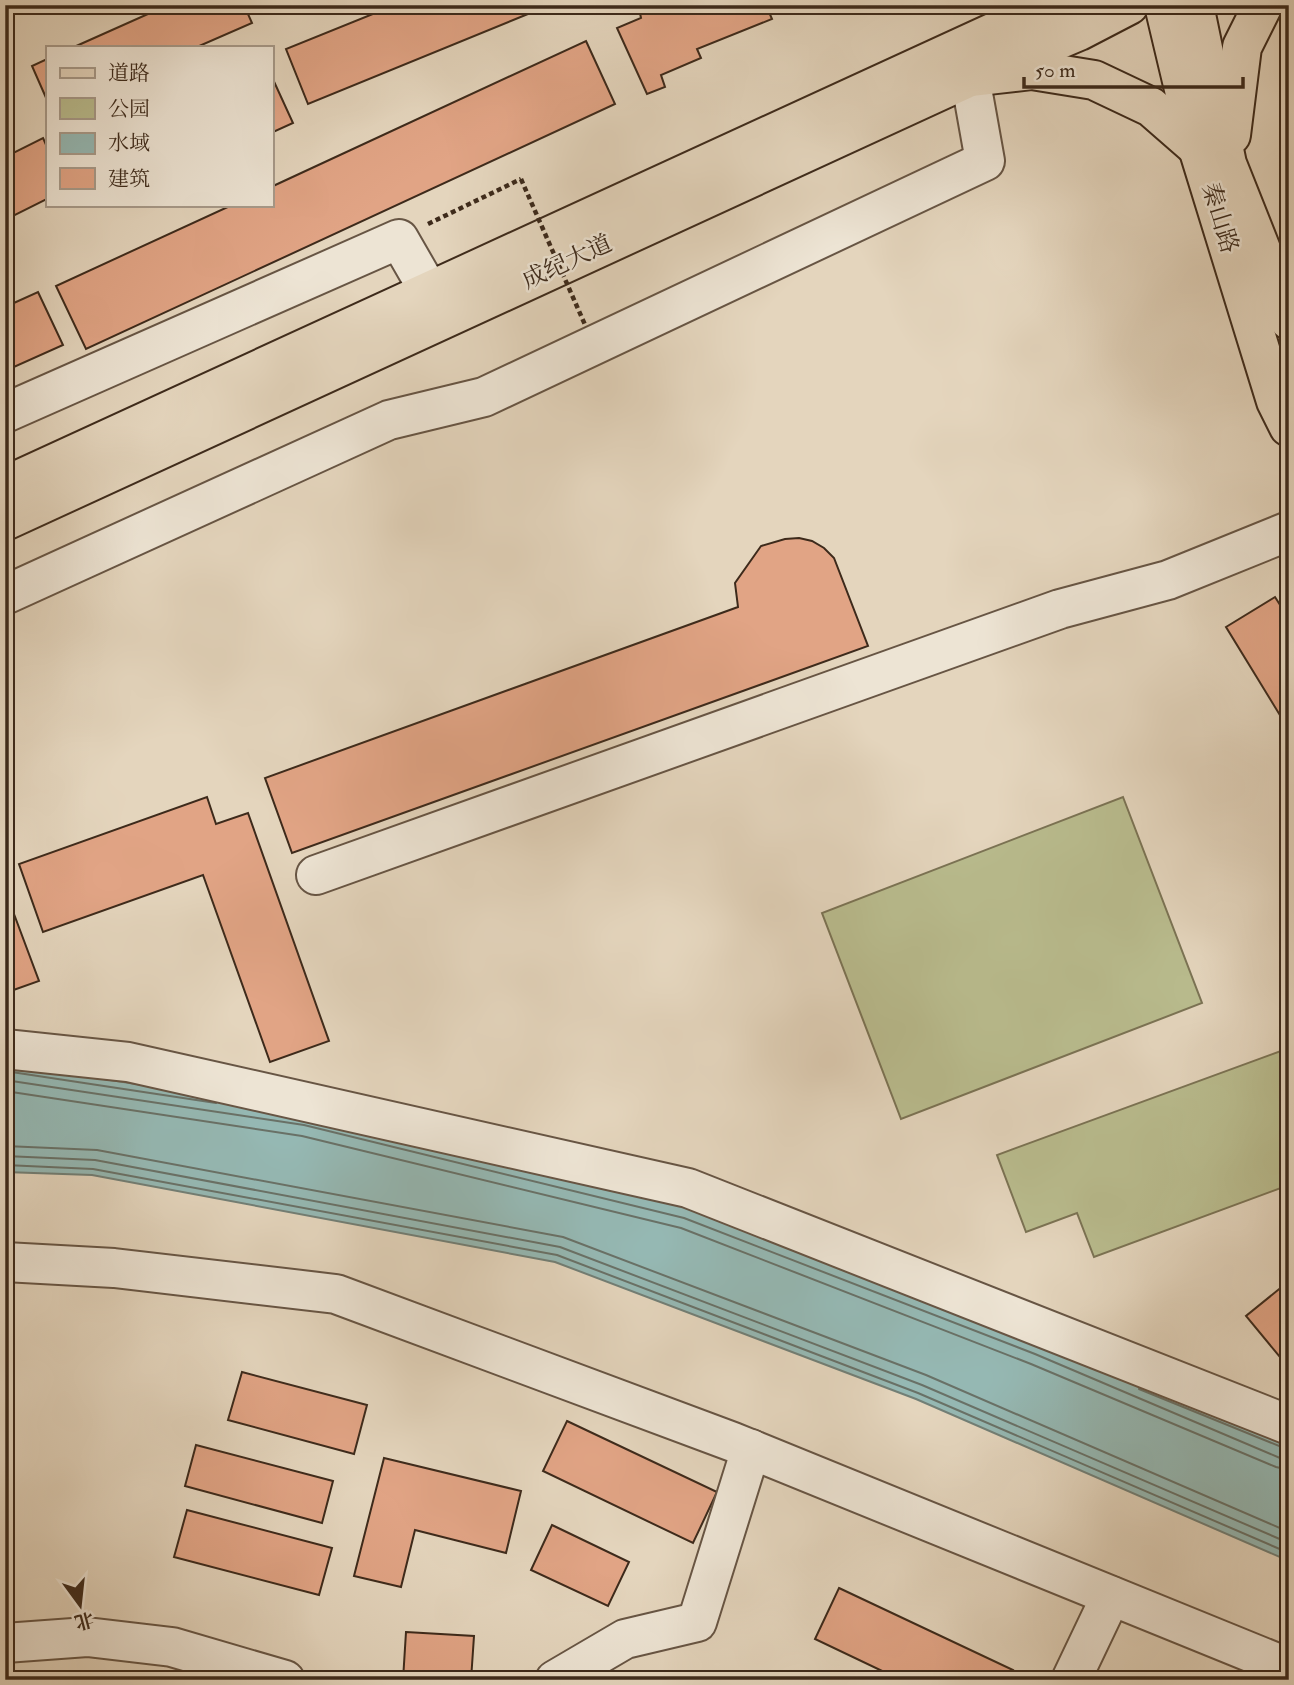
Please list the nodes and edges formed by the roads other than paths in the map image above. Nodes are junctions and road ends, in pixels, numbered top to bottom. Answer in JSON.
{"nodes":[{"id":1,"x":1054,"y":5,"type":"edge"},
{"id":2,"x":1129,"y":5,"type":"edge"},
{"id":3,"x":1164,"y":5,"type":"edge"},
{"id":4,"x":1194,"y":5,"type":"edge"},
{"id":5,"x":1263,"y":5,"type":"edge"},
{"id":6,"x":970,"y":77,"type":"junction"},
{"id":7,"x":1212,"y":156,"type":"junction"},
{"id":8,"x":429,"y":292,"type":"junction"},
{"id":9,"x":1289,"y":320,"type":"edge"},
{"id":10,"x":5,"y":413,"type":"edge"},
{"id":11,"x":1289,"y":427,"type":"edge"},
{"id":12,"x":5,"y":486,"type":"edge"},
{"id":13,"x":5,"y":520,"type":"edge"},
{"id":14,"x":1284,"y":541,"type":"edge"},
{"id":15,"x":5,"y":596,"type":"edge"},
{"id":16,"x":316,"y":875,"type":"dead end"},
{"id":17,"x":5,"y":1049,"type":"edge"},
{"id":18,"x":5,"y":1262,"type":"edge"},
{"id":19,"x":1289,"y":1425,"type":"edge"},
{"id":20,"x":751,"y":1449,"type":"junction"},
{"id":21,"x":1111,"y":1596,"type":"junction"},
{"id":22,"x":5,"y":1643,"type":"edge"},
{"id":23,"x":1289,"y":1668,"type":"edge"},
{"id":24,"x":285,"y":1680,"type":"edge"},
{"id":25,"x":555,"y":1680,"type":"edge"},
{"id":26,"x":1071,"y":1680,"type":"edge"}],
"edges":[{"from":1,"to":8,"type":"main road","name":"成纪大道"},
{"from":2,"to":6,"type":"main road","name":"成纪大道"},
{"from":3,"to":7,"type":"main road","name":"秦山路"},
{"from":4,"to":7,"type":"main road","name":"秦山路"},
{"from":5,"to":7,"type":"main road"},
{"from":6,"to":7,"type":"main road"},
{"from":6,"to":13,"type":"main road","name":"成纪大道"},
{"from":6,"to":15,"type":"street"},
{"from":7,"to":9,"type":"main road","name":"秦山路"},
{"from":7,"to":11,"type":"main road","name":"秦山路"},
{"from":8,"to":10,"type":"street"},
{"from":8,"to":12,"type":"main road","name":"成纪大道"},
{"from":14,"to":16,"type":"street"},
{"from":17,"to":19,"type":"street"},
{"from":18,"to":20,"type":"street"},
{"from":20,"to":21,"type":"street"},
{"from":20,"to":25,"type":"street"},
{"from":21,"to":23,"type":"street"},
{"from":21,"to":26,"type":"street"},
{"from":22,"to":24,"type":"street"}]}
